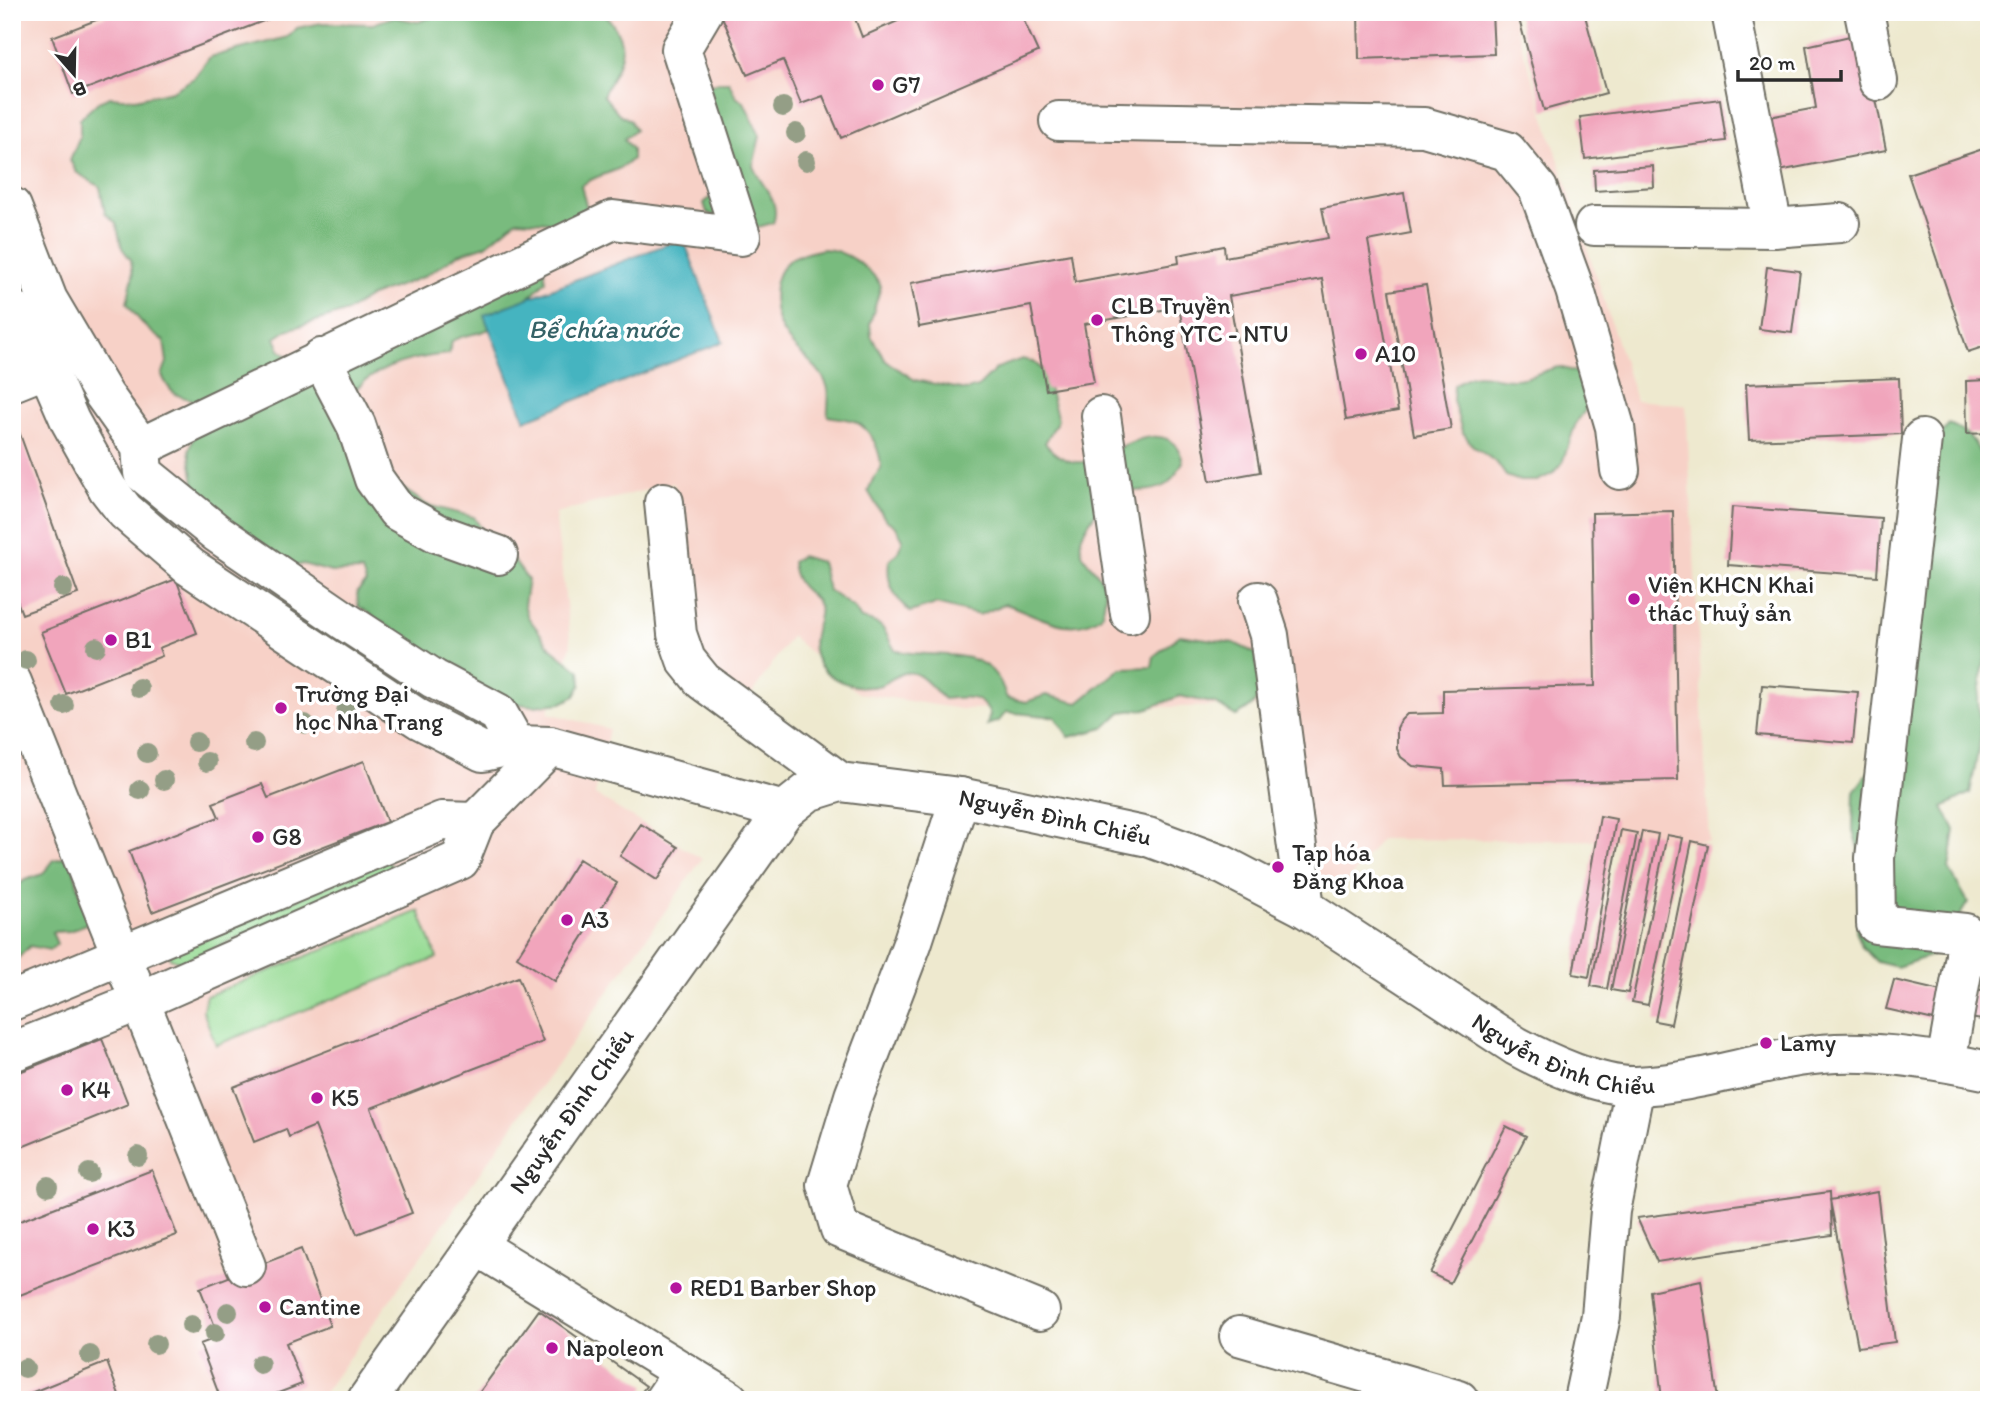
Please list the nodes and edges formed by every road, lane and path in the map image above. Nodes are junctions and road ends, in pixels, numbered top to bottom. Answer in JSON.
{"nodes":[{"id":1,"x":703,"y":12,"type":"edge"},
{"id":2,"x":1731,"y":12,"type":"edge"},
{"id":3,"x":1864,"y":12,"type":"edge"},
{"id":4,"x":1878,"y":81,"type":"dead end"},
{"id":5,"x":1059,"y":121,"type":"dead end"},
{"id":6,"x":12,"y":207,"type":"edge"},
{"id":7,"x":1840,"y":223,"type":"dead end"},
{"id":8,"x":1594,"y":226,"type":"dead end"},
{"id":9,"x":1773,"y":228,"type":"junction"},
{"id":10,"x":25,"y":309,"type":"edge"},
{"id":11,"x":321,"y":358,"type":"junction"},
{"id":12,"x":47,"y":368,"type":"junction"},
{"id":13,"x":12,"y":382,"type":"edge"},
{"id":14,"x":1101,"y":416,"type":"dead end"},
{"id":15,"x":1922,"y":439,"type":"dead end"},
{"id":16,"x":142,"y":460,"type":"junction"},
{"id":17,"x":1620,"y":470,"type":"dead end"},
{"id":18,"x":108,"y":489,"type":"junction"},
{"id":19,"x":664,"y":502,"type":"dead end"},
{"id":20,"x":216,"y":533,"type":"junction"},
{"id":21,"x":498,"y":555,"type":"dead end"},
{"id":22,"x":190,"y":567,"type":"junction"},
{"id":23,"x":1258,"y":601,"type":"dead end"},
{"id":24,"x":1130,"y":614,"type":"dead end"},
{"id":25,"x":12,"y":681,"type":"edge"},
{"id":26,"x":533,"y":745,"type":"junction"},
{"id":27,"x":840,"y":782,"type":"junction"},
{"id":28,"x":960,"y":797,"type":"junction"},
{"id":29,"x":784,"y":811,"type":"junction"},
{"id":30,"x":475,"y":822,"type":"junction"},
{"id":31,"x":1305,"y":908,"type":"junction"},
{"id":32,"x":124,"y":956,"type":"junction"},
{"id":33,"x":142,"y":1000,"type":"junction"},
{"id":34,"x":12,"y":1001,"type":"edge"},
{"id":35,"x":13,"y":1049,"type":"edge"},
{"id":36,"x":1946,"y":1062,"type":"junction"},
{"id":37,"x":1989,"y":1072,"type":"edge"},
{"id":38,"x":1635,"y":1086,"type":"junction"},
{"id":39,"x":477,"y":1246,"type":"junction"},
{"id":40,"x":246,"y":1266,"type":"dead end"},
{"id":41,"x":1040,"y":1311,"type":"dead end"},
{"id":42,"x":1239,"y":1336,"type":"dead end"},
{"id":43,"x":673,"y":1386,"type":"edge"},
{"id":44,"x":367,"y":1400,"type":"edge"},
{"id":45,"x":729,"y":1400,"type":"edge"},
{"id":46,"x":1459,"y":1400,"type":"edge"},
{"id":47,"x":1583,"y":1400,"type":"edge"}],
"edges":[{"from":1,"to":11,"type":"street"},
{"from":2,"to":9,"type":"street"},
{"from":3,"to":4,"type":"street"},
{"from":5,"to":17,"type":"street"},
{"from":6,"to":10,"type":"street"},
{"from":7,"to":9,"type":"street"},
{"from":8,"to":9,"type":"street"},
{"from":10,"to":12,"type":"street"},
{"from":10,"to":16,"type":"street"},
{"from":11,"to":16,"type":"street"},
{"from":11,"to":21,"type":"street"},
{"from":12,"to":13,"type":"street"},
{"from":12,"to":18,"type":"street"},
{"from":14,"to":24,"type":"street"},
{"from":15,"to":36,"type":"street"},
{"from":16,"to":18,"type":"street"},
{"from":16,"to":20,"type":"street"},
{"from":18,"to":22,"type":"street"},
{"from":19,"to":27,"type":"street"},
{"from":20,"to":22,"type":"street"},
{"from":20,"to":26,"type":"street"},
{"from":22,"to":26,"type":"street"},
{"from":23,"to":31,"type":"street"},
{"from":25,"to":32,"type":"street"},
{"from":26,"to":29,"type":"street"},
{"from":26,"to":30,"type":"street"},
{"from":27,"to":28,"type":"street","name":"Nguyễn Đình Chiểu"},
{"from":27,"to":29,"type":"street","name":"Nguyễn Đình Chiểu"},
{"from":28,"to":31,"type":"street","name":"Nguyễn Đình Chiểu"},
{"from":28,"to":41,"type":"street"},
{"from":29,"to":39,"type":"street","name":"Nguyễn Đình Chiểu"},
{"from":30,"to":32,"type":"street"},
{"from":30,"to":33,"type":"street"},
{"from":31,"to":38,"type":"street","name":"Nguyễn Đình Chiểu"},
{"from":32,"to":33,"type":"street"},
{"from":32,"to":34,"type":"street"},
{"from":33,"to":35,"type":"street"},
{"from":33,"to":40,"type":"street"},
{"from":36,"to":37,"type":"street","name":"Nguyễn Đình Chiểu"},
{"from":36,"to":38,"type":"street","name":"Nguyễn Đình Chiểu"},
{"from":38,"to":47,"type":"street"},
{"from":39,"to":43,"type":"street"},
{"from":39,"to":44,"type":"street","name":"Nguyễn Đình Chiểu"},
{"from":42,"to":46,"type":"street"},
{"from":43,"to":45,"type":"street"}]}
